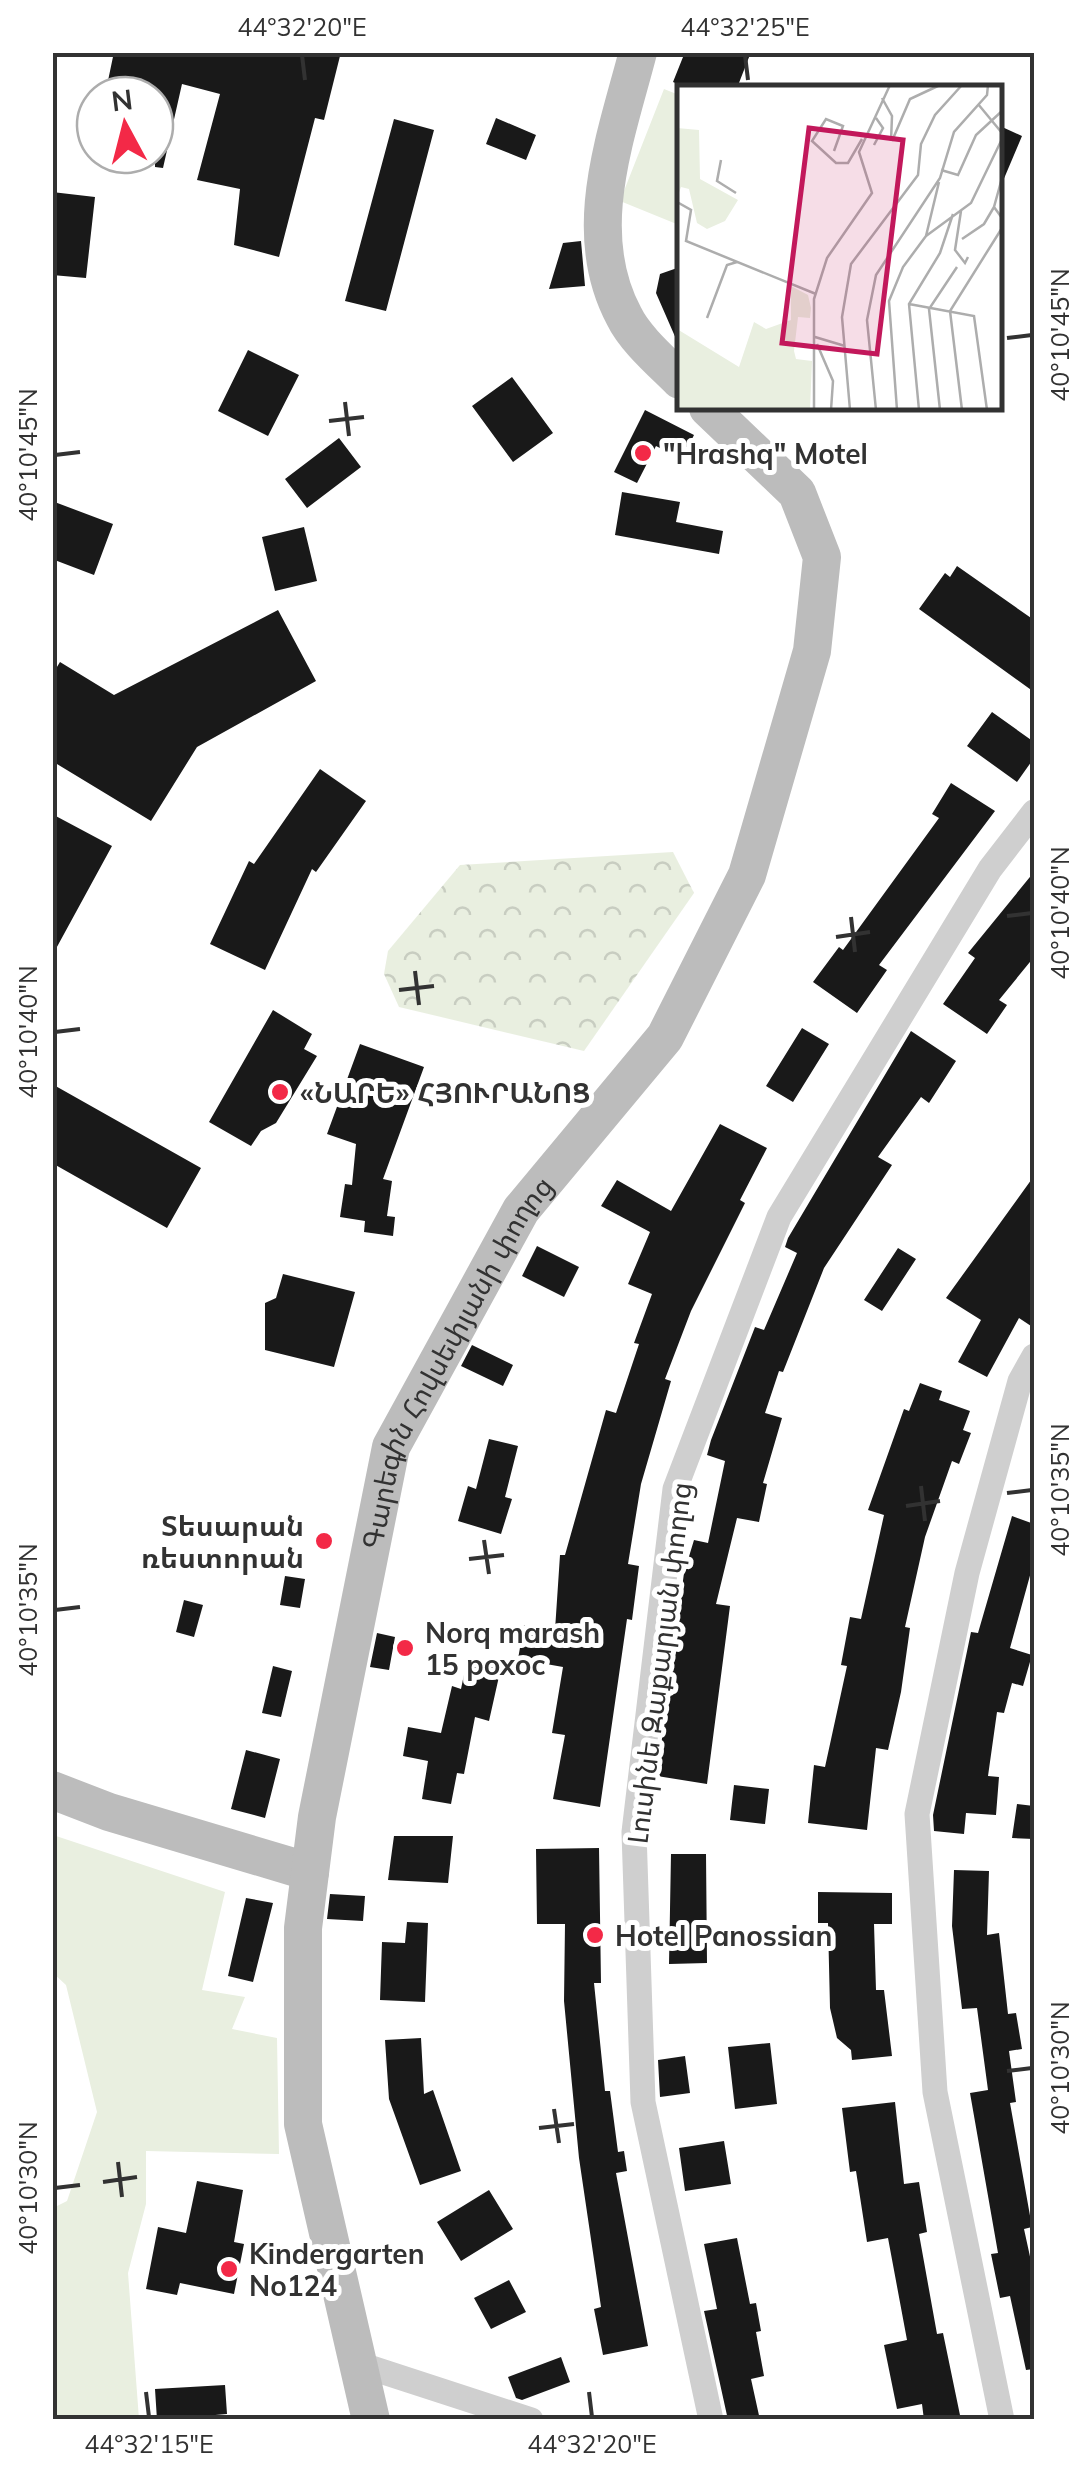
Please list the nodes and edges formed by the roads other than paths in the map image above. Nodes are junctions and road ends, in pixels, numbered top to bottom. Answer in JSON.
{"nodes":[{"id":1,"x":638,"y":52,"type":"edge"},
{"id":2,"x":677,"y":377,"type":"edge"},
{"id":3,"x":710,"y":410,"type":"edge"},
{"id":4,"x":1034,"y":812,"type":"edge"},
{"id":5,"x":1034,"y":1356,"type":"edge"},
{"id":6,"x":52,"y":1790,"type":"edge"},
{"id":7,"x":310,"y":1872,"type":"junction"},
{"id":8,"x":356,"y":2363,"type":"junction"},
{"id":9,"x":372,"y":2417,"type":"edge"},
{"id":10,"x":531,"y":2420,"type":"edge"},
{"id":11,"x":711,"y":2420,"type":"edge"},
{"id":12,"x":1002,"y":2420,"type":"edge"}],
"edges":[{"from":1,"to":2,"type":"main road"},
{"from":3,"to":7,"type":"main road","name":"Գարեգին Հովսեփյանի փողոց"},
{"from":4,"to":11,"type":"street","name":"Լուսինե Զաքարյան փողոց"},
{"from":5,"to":12,"type":"street"},
{"from":6,"to":7,"type":"main road"},
{"from":7,"to":8,"type":"main road","name":"Գարեգին Հովսեփյանի փողոց"},
{"from":8,"to":9,"type":"main road","name":"Գարեգին Հովսեփյանի փողոց"},
{"from":8,"to":10,"type":"street"}]}
